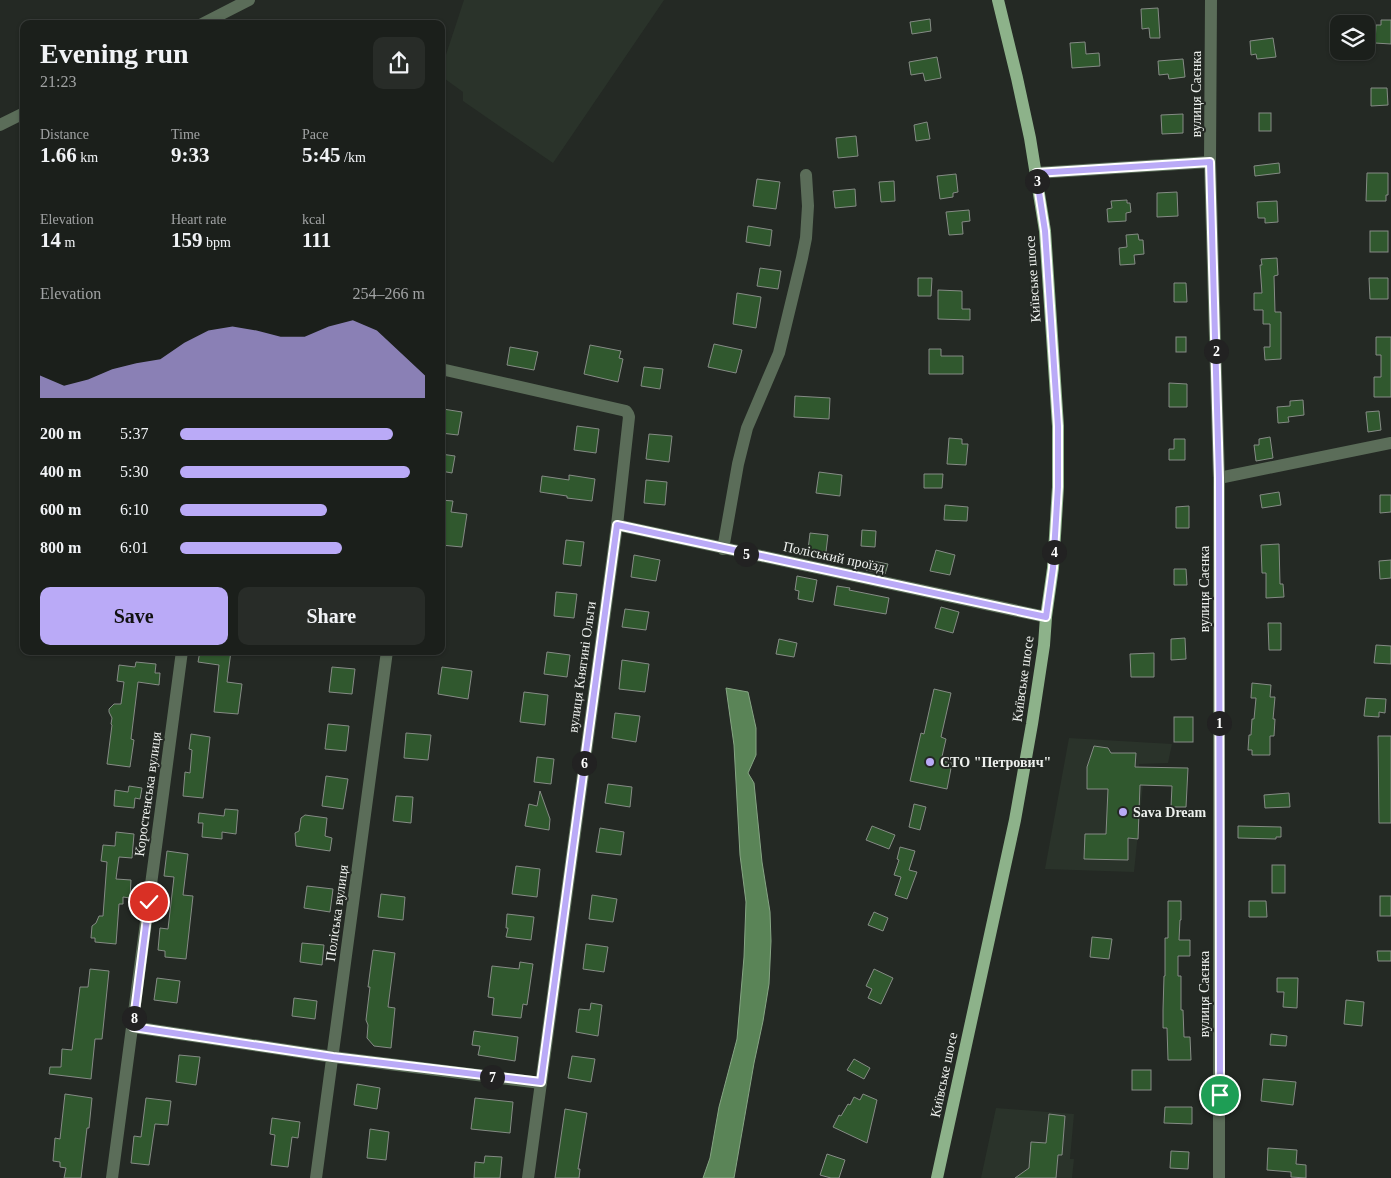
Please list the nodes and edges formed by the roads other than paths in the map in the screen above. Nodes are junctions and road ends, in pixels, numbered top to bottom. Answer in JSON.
{"nodes":[{"id":1,"x":249,"y":0,"type":"edge"},
{"id":2,"x":998,"y":0,"type":"edge"},
{"id":3,"x":1211,"y":0,"type":"edge"},
{"id":4,"x":210,"y":20,"type":"edge"},
{"id":5,"x":20,"y":115,"type":"edge"},
{"id":6,"x":0,"y":125,"type":"edge"},
{"id":7,"x":1210,"y":162,"type":"junction"},
{"id":8,"x":1036,"y":173,"type":"junction"},
{"id":9,"x":806,"y":175,"type":"dead end"},
{"id":10,"x":445,"y":370,"type":"edge"},
{"id":11,"x":1391,"y":443,"type":"edge"},
{"id":12,"x":1219,"y":478,"type":"junction"},
{"id":13,"x":617,"y":525,"type":"junction"},
{"id":14,"x":723,"y":549,"type":"junction"},
{"id":15,"x":1046,"y":617,"type":"junction"},
{"id":16,"x":181,"y":655,"type":"edge"},
{"id":17,"x":385,"y":655,"type":"edge"},
{"id":18,"x":133,"y":1027,"type":"junction"},
{"id":19,"x":333,"y":1057,"type":"junction"},
{"id":20,"x":541,"y":1082,"type":"junction"},
{"id":21,"x":112,"y":1178,"type":"edge"},
{"id":22,"x":316,"y":1178,"type":"edge"},
{"id":23,"x":528,"y":1178,"type":"edge"},
{"id":24,"x":937,"y":1178,"type":"edge"},
{"id":25,"x":1219,"y":1178,"type":"edge"}],
"edges":[{"from":1,"to":4,"type":"street"},
{"from":2,"to":8,"type":"main road","name":"Київське шосе"},
{"from":3,"to":7,"type":"street","name":"вулиця Саєнка"},
{"from":5,"to":6,"type":"street"},
{"from":7,"to":8,"type":"street"},
{"from":7,"to":12,"type":"street","name":"вулиця Саєнка"},
{"from":8,"to":15,"type":"main road","name":"Київське шосе"},
{"from":9,"to":14,"type":"street"},
{"from":10,"to":13,"type":"street","name":"вулиця Княгині Ольги"},
{"from":11,"to":12,"type":"street"},
{"from":12,"to":25,"type":"street","name":"вулиця Саєнка"},
{"from":13,"to":14,"type":"street","name":"Поліський проїзд"},
{"from":13,"to":20,"type":"street","name":"вулиця Княгині Ольги"},
{"from":14,"to":15,"type":"street","name":"Поліський проїзд"},
{"from":15,"to":24,"type":"main road","name":"Київське шосе"},
{"from":16,"to":18,"type":"street","name":"Коростенська вулиця"},
{"from":17,"to":19,"type":"street","name":"Поліська вулиця"},
{"from":18,"to":19,"type":"street"},
{"from":18,"to":21,"type":"street","name":"Коростенська вулиця"},
{"from":19,"to":20,"type":"street"},
{"from":19,"to":22,"type":"street","name":"Поліська вулиця"},
{"from":20,"to":23,"type":"street","name":"вулиця Княгині Ольги"}]}
